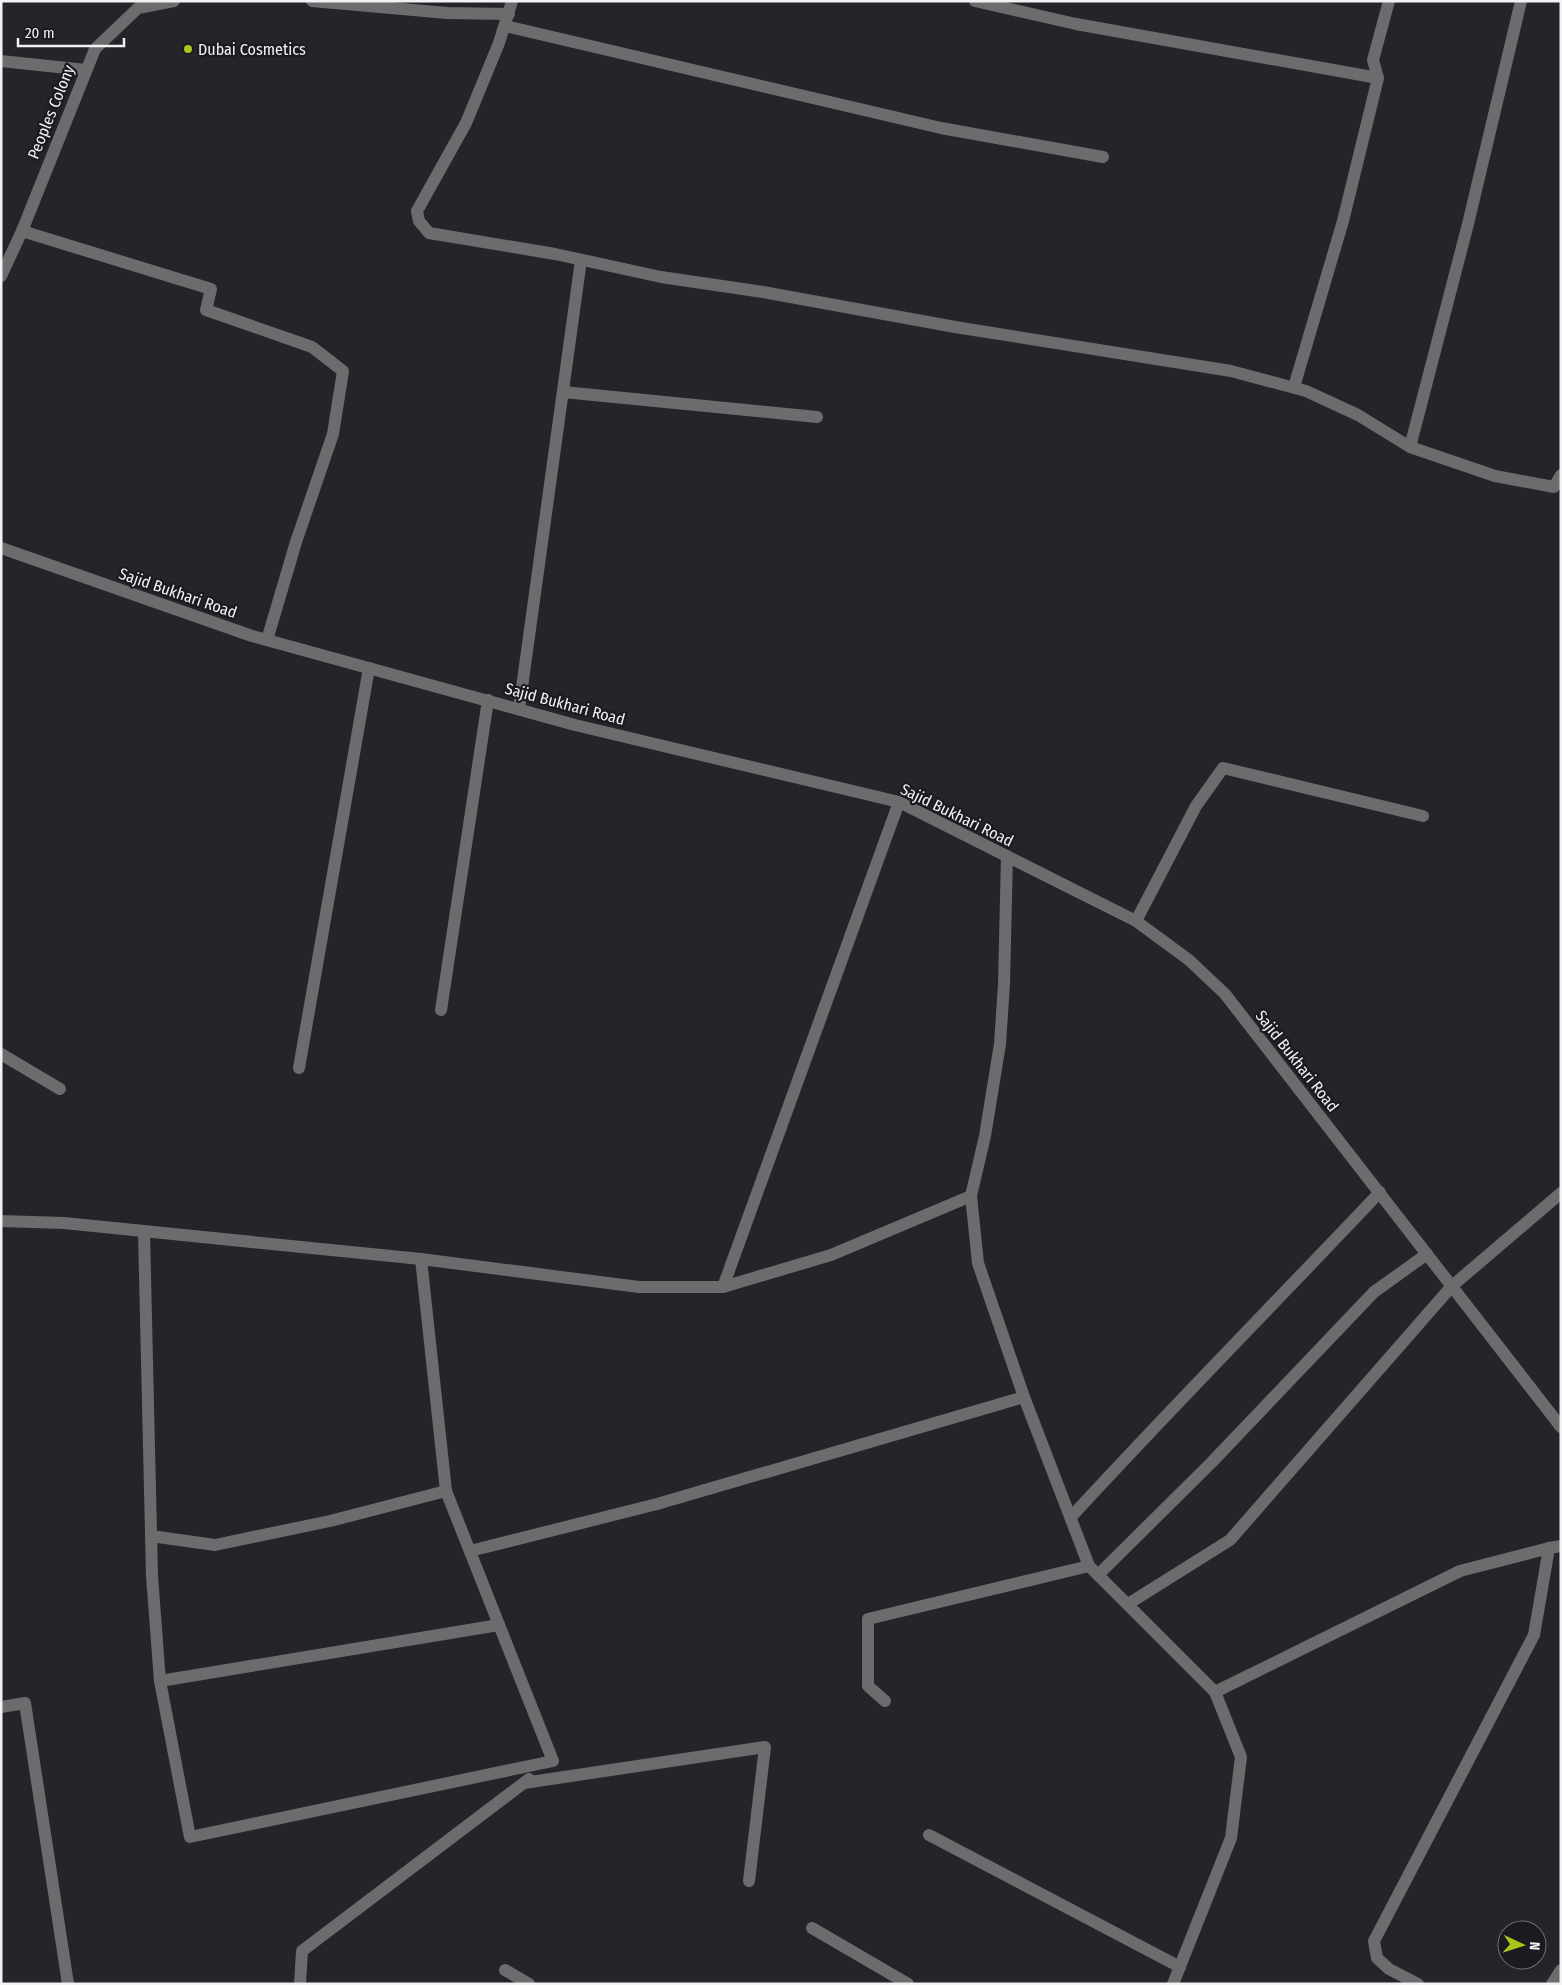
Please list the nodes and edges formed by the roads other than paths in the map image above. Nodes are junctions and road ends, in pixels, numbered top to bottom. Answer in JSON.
{"nodes":[{"id":1,"x":174,"y":1,"type":"edge"},
{"id":2,"x":312,"y":1,"type":"edge"},
{"id":3,"x":975,"y":1,"type":"edge"},
{"id":4,"x":1389,"y":1,"type":"edge"},
{"id":5,"x":1521,"y":1,"type":"edge"},
{"id":6,"x":510,"y":8,"type":"edge"},
{"id":7,"x":505,"y":26,"type":"junction"},
{"id":8,"x":1,"y":61,"type":"edge"},
{"id":9,"x":86,"y":70,"type":"junction"},
{"id":10,"x":1378,"y":78,"type":"junction"},
{"id":11,"x":1103,"y":157,"type":"dead end"},
{"id":12,"x":22,"y":231,"type":"junction"},
{"id":13,"x":581,"y":260,"type":"junction"},
{"id":14,"x":2,"y":274,"type":"edge"},
{"id":15,"x":1294,"y":387,"type":"junction"},
{"id":16,"x":563,"y":392,"type":"junction"},
{"id":17,"x":817,"y":417,"type":"dead end"},
{"id":18,"x":1410,"y":447,"type":"junction"},
{"id":19,"x":1561,"y":475,"type":"edge"},
{"id":20,"x":3,"y":553,"type":"edge"},
{"id":21,"x":268,"y":640,"type":"junction"},
{"id":22,"x":369,"y":668,"type":"junction"},
{"id":23,"x":488,"y":700,"type":"junction"},
{"id":24,"x":519,"y":709,"type":"junction"},
{"id":25,"x":899,"y":802,"type":"junction"},
{"id":26,"x":1423,"y":816,"type":"dead end"},
{"id":27,"x":1007,"y":856,"type":"junction"},
{"id":28,"x":1136,"y":921,"type":"junction"},
{"id":29,"x":441,"y":1010,"type":"dead end"},
{"id":30,"x":1,"y":1054,"type":"edge"},
{"id":31,"x":298,"y":1068,"type":"dead end"},
{"id":32,"x":60,"y":1089,"type":"dead end"},
{"id":33,"x":1380,"y":1192,"type":"junction"},
{"id":34,"x":1561,"y":1193,"type":"edge"},
{"id":35,"x":971,"y":1196,"type":"junction"},
{"id":36,"x":1,"y":1221,"type":"edge"},
{"id":37,"x":144,"y":1232,"type":"junction"},
{"id":38,"x":1427,"y":1254,"type":"junction"},
{"id":39,"x":421,"y":1259,"type":"junction"},
{"id":40,"x":1452,"y":1286,"type":"junction"},
{"id":41,"x":723,"y":1287,"type":"junction"},
{"id":42,"x":1024,"y":1397,"type":"junction"},
{"id":43,"x":1561,"y":1427,"type":"edge"},
{"id":44,"x":446,"y":1491,"type":"junction"},
{"id":45,"x":1071,"y":1517,"type":"junction"},
{"id":46,"x":151,"y":1536,"type":"junction"},
{"id":47,"x":1555,"y":1547,"type":"edge"},
{"id":48,"x":470,"y":1551,"type":"junction"},
{"id":49,"x":1094,"y":1570,"type":"junction"},
{"id":50,"x":1128,"y":1604,"type":"junction"},
{"id":51,"x":499,"y":1625,"type":"junction"},
{"id":52,"x":160,"y":1681,"type":"junction"},
{"id":53,"x":1215,"y":1692,"type":"junction"},
{"id":54,"x":885,"y":1700,"type":"dead end"},
{"id":55,"x":1,"y":1707,"type":"edge"},
{"id":56,"x":553,"y":1761,"type":"junction"},
{"id":57,"x":524,"y":1783,"type":"junction"},
{"id":58,"x":929,"y":1835,"type":"dead end"},
{"id":59,"x":749,"y":1881,"type":"dead end"},
{"id":60,"x":812,"y":1928,"type":"dead end"},
{"id":61,"x":1180,"y":1967,"type":"junction"},
{"id":62,"x":505,"y":1970,"type":"dead end"},
{"id":63,"x":1561,"y":1970,"type":"edge"},
{"id":64,"x":1416,"y":1983,"type":"edge"},
{"id":65,"x":68,"y":1984,"type":"edge"},
{"id":66,"x":300,"y":1984,"type":"edge"},
{"id":67,"x":529,"y":1984,"type":"edge"},
{"id":68,"x":908,"y":1984,"type":"edge"},
{"id":69,"x":1173,"y":1984,"type":"edge"},
{"id":70,"x":1552,"y":1984,"type":"edge"}],
"edges":[{"from":1,"to":9,"type":"street","name":"Peoples Colony"},
{"from":2,"to":6,"type":"street"},
{"from":3,"to":10,"type":"street"},
{"from":4,"to":10,"type":"street"},
{"from":5,"to":18,"type":"street"},
{"from":6,"to":7,"type":"street"},
{"from":7,"to":11,"type":"street"},
{"from":7,"to":13,"type":"street"},
{"from":8,"to":9,"type":"street"},
{"from":9,"to":12,"type":"street","name":"Peoples Colony"},
{"from":10,"to":15,"type":"street"},
{"from":12,"to":14,"type":"street","name":"Peoples Colony"},
{"from":12,"to":21,"type":"street"},
{"from":13,"to":15,"type":"street"},
{"from":13,"to":16,"type":"street"},
{"from":15,"to":18,"type":"street"},
{"from":16,"to":17,"type":"street"},
{"from":16,"to":24,"type":"street"},
{"from":18,"to":19,"type":"street"},
{"from":20,"to":21,"type":"street","name":"Sajid Bukhari Road"},
{"from":21,"to":22,"type":"street","name":"Sajid Bukhari Road"},
{"from":22,"to":23,"type":"street","name":"Sajid Bukhari Road"},
{"from":22,"to":31,"type":"street"},
{"from":23,"to":24,"type":"street","name":"Sajid Bukhari Road"},
{"from":23,"to":29,"type":"street"},
{"from":24,"to":25,"type":"street","name":"Sajid Bukhari Road"},
{"from":25,"to":27,"type":"street","name":"Sajid Bukhari Road"},
{"from":25,"to":41,"type":"street"},
{"from":26,"to":28,"type":"street"},
{"from":27,"to":28,"type":"street","name":"Sajid Bukhari Road"},
{"from":27,"to":35,"type":"street"},
{"from":28,"to":33,"type":"street","name":"Sajid Bukhari Road"},
{"from":30,"to":32,"type":"street"},
{"from":33,"to":38,"type":"street","name":"Sajid Bukhari Road"},
{"from":33,"to":45,"type":"street"},
{"from":34,"to":40,"type":"street"},
{"from":35,"to":41,"type":"street"},
{"from":35,"to":42,"type":"street"},
{"from":36,"to":37,"type":"street"},
{"from":37,"to":39,"type":"street"},
{"from":37,"to":46,"type":"street"},
{"from":38,"to":40,"type":"street","name":"Sajid Bukhari Road"},
{"from":38,"to":49,"type":"street"},
{"from":39,"to":41,"type":"street"},
{"from":39,"to":44,"type":"street"},
{"from":40,"to":43,"type":"street","name":"Sajid Bukhari Road"},
{"from":40,"to":50,"type":"street"},
{"from":42,"to":45,"type":"street"},
{"from":42,"to":48,"type":"street"},
{"from":44,"to":46,"type":"street"},
{"from":44,"to":48,"type":"street"},
{"from":45,"to":49,"type":"street"},
{"from":46,"to":52,"type":"street"},
{"from":47,"to":53,"type":"street"},
{"from":47,"to":64,"type":"street"},
{"from":48,"to":51,"type":"street"},
{"from":49,"to":50,"type":"street"},
{"from":49,"to":54,"type":"street"},
{"from":50,"to":53,"type":"street"},
{"from":51,"to":52,"type":"street"},
{"from":51,"to":56,"type":"street"},
{"from":52,"to":56,"type":"street"},
{"from":53,"to":61,"type":"street"},
{"from":55,"to":65,"type":"street"},
{"from":56,"to":57,"type":"street"},
{"from":57,"to":59,"type":"street"},
{"from":57,"to":66,"type":"street"},
{"from":58,"to":61,"type":"street"},
{"from":60,"to":68,"type":"street"},
{"from":61,"to":69,"type":"street"},
{"from":62,"to":67,"type":"street"},
{"from":63,"to":70,"type":"street"}]}
